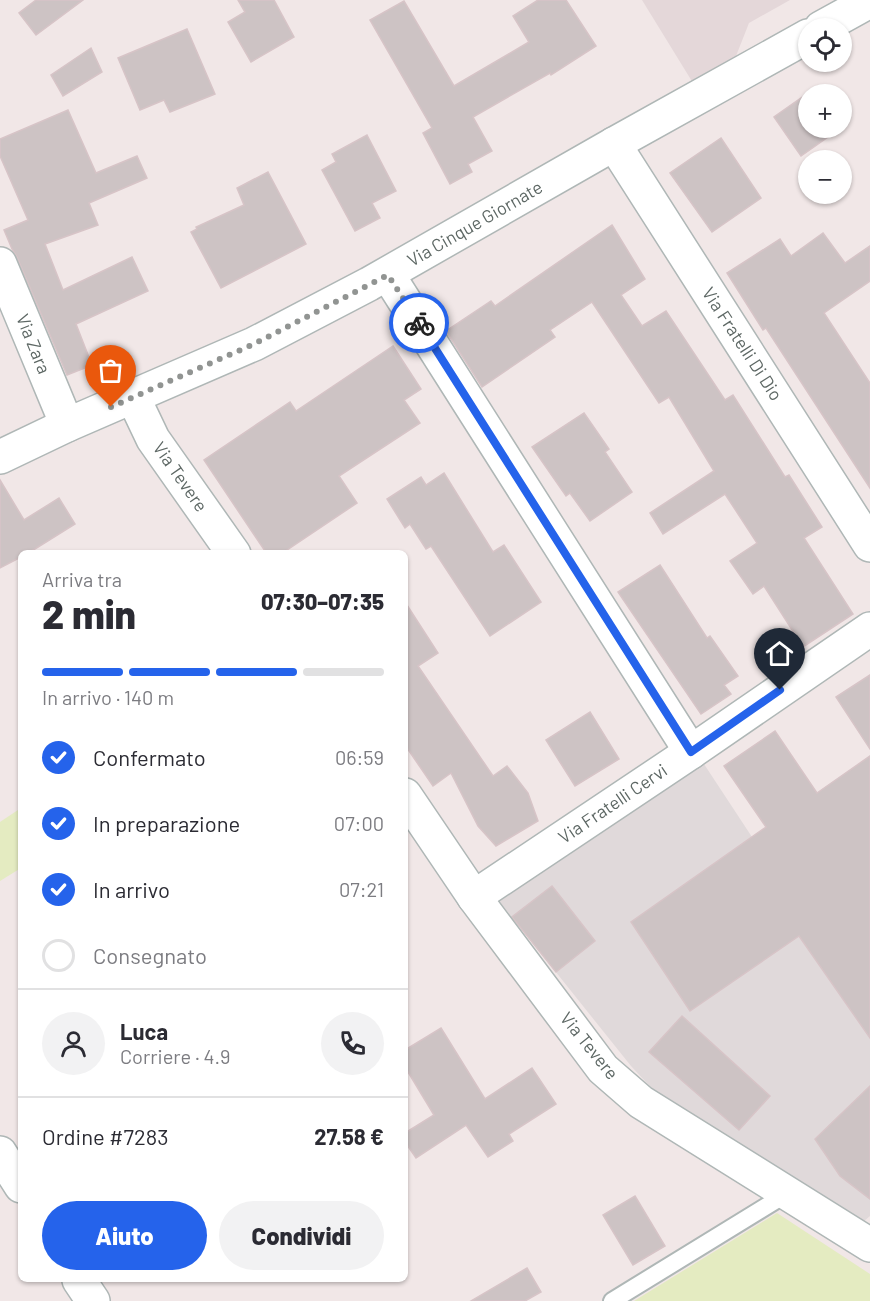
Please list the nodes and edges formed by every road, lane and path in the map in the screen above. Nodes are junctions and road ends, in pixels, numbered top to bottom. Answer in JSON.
{"nodes":[{"id":1,"x":870,"y":1,"type":"edge"},
{"id":2,"x":839,"y":18,"type":"edge"},
{"id":3,"x":798,"y":42,"type":"edge"},
{"id":4,"x":614,"y":144,"type":"junction"},
{"id":5,"x":0,"y":264,"type":"edge"},
{"id":6,"x":388,"y":275,"type":"junction"},
{"id":7,"x":132,"y":398,"type":"junction"},
{"id":8,"x":67,"y":425,"type":"junction"},
{"id":9,"x":0,"y":457,"type":"edge"},
{"id":10,"x":870,"y":545,"type":"edge"},
{"id":11,"x":231,"y":550,"type":"edge"},
{"id":12,"x":870,"y":629,"type":"edge"},
{"id":13,"x":691,"y":752,"type":"junction"},
{"id":14,"x":408,"y":799,"type":"edge"},
{"id":15,"x":474,"y":897,"type":"junction"},
{"id":16,"x":0,"y":1153,"type":"edge"},
{"id":17,"x":18,"y":1181,"type":"edge"},
{"id":18,"x":788,"y":1193,"type":"junction"},
{"id":19,"x":870,"y":1245,"type":"edge"},
{"id":20,"x":80,"y":1282,"type":"edge"},
{"id":21,"x":93,"y":1301,"type":"edge"},
{"id":22,"x":612,"y":1301,"type":"edge"}],
"edges":[{"from":1,"to":2,"type":"street"},
{"from":3,"to":4,"type":"street","name":"Via Cinque Giornate"},
{"from":4,"to":6,"type":"street","name":"Via Cinque Giornate"},
{"from":4,"to":10,"type":"street","name":"Via Fratelli Di Dio"},
{"from":5,"to":8,"type":"street","name":"Via Zara"},
{"from":6,"to":7,"type":"street","name":"Via Cinque Giornate"},
{"from":6,"to":13,"type":"street"},
{"from":7,"to":8,"type":"street","name":"Via Cinque Giornate"},
{"from":7,"to":11,"type":"street","name":"Via Tevere"},
{"from":8,"to":9,"type":"street","name":"Via Cinque Giornate"},
{"from":12,"to":13,"type":"street","name":"Via Fratelli Cervi"},
{"from":13,"to":15,"type":"street","name":"Via Fratelli Cervi"},
{"from":14,"to":15,"type":"street","name":"Via Tevere"},
{"from":15,"to":18,"type":"street","name":"Via Tevere"},
{"from":16,"to":17,"type":"street"},
{"from":18,"to":19,"type":"street","name":"Via Tevere"},
{"from":18,"to":22,"type":"lane"},
{"from":20,"to":21,"type":"street"}]}
